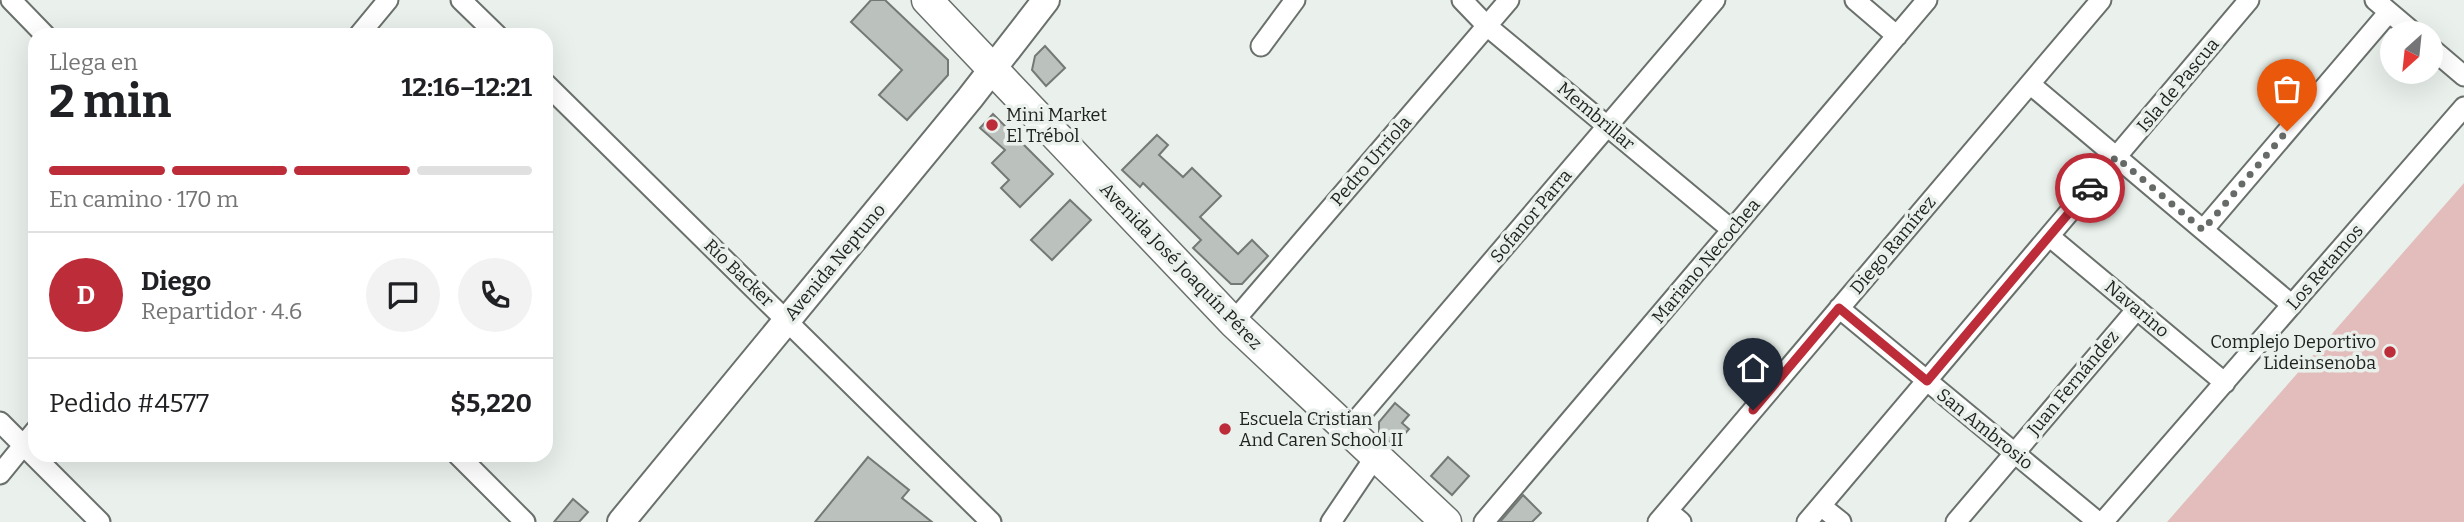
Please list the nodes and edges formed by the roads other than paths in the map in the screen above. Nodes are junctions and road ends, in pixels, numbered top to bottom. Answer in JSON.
{"nodes":[{"id":1,"x":11,"y":0,"type":"edge"},
{"id":2,"x":388,"y":0,"type":"edge"},
{"id":3,"x":461,"y":0,"type":"edge"},
{"id":4,"x":927,"y":0,"type":"edge"},
{"id":5,"x":1046,"y":0,"type":"edge"},
{"id":6,"x":1296,"y":0,"type":"edge"},
{"id":7,"x":1462,"y":0,"type":"edge"},
{"id":8,"x":1509,"y":0,"type":"edge"},
{"id":9,"x":1715,"y":0,"type":"edge"},
{"id":10,"x":1855,"y":0,"type":"edge"},
{"id":11,"x":1927,"y":0,"type":"edge"},
{"id":12,"x":2101,"y":0,"type":"edge"},
{"id":13,"x":2249,"y":0,"type":"edge"},
{"id":14,"x":2382,"y":6,"type":"edge"},
{"id":15,"x":2400,"y":21,"type":"edge"},
{"id":16,"x":1487,"y":26,"type":"junction"},
{"id":17,"x":38,"y":28,"type":"edge"},
{"id":18,"x":365,"y":28,"type":"edge"},
{"id":19,"x":490,"y":28,"type":"edge"},
{"id":20,"x":1897,"y":36,"type":"junction"},
{"id":21,"x":1261,"y":47,"type":"dead end"},
{"id":22,"x":2443,"y":58,"type":"edge"},
{"id":23,"x":994,"y":69,"type":"junction"},
{"id":24,"x":2464,"y":76,"type":"edge"},
{"id":25,"x":2030,"y":83,"type":"junction"},
{"id":26,"x":553,"y":91,"type":"edge"},
{"id":27,"x":2464,"y":107,"type":"edge"},
{"id":28,"x":1607,"y":126,"type":"junction"},
{"id":29,"x":2116,"y":157,"type":"junction"},
{"id":30,"x":1732,"y":230,"type":"junction"},
{"id":31,"x":2203,"y":230,"type":"junction"},
{"id":32,"x":2049,"y":236,"type":"junction"},
{"id":33,"x":2292,"y":305,"type":"junction"},
{"id":34,"x":1839,"y":308,"type":"junction"},
{"id":35,"x":2137,"y":309,"type":"junction"},
{"id":36,"x":787,"y":320,"type":"junction"},
{"id":37,"x":1233,"y":321,"type":"junction"},
{"id":38,"x":1927,"y":381,"type":"junction"},
{"id":39,"x":2225,"y":383,"type":"junction"},
{"id":40,"x":0,"y":422,"type":"edge"},
{"id":41,"x":1347,"y":431,"type":"junction"},
{"id":42,"x":28,"y":437,"type":"edge"},
{"id":43,"x":28,"y":439,"type":"edge"},
{"id":44,"x":2014,"y":453,"type":"junction"},
{"id":45,"x":1375,"y":457,"type":"junction"},
{"id":46,"x":49,"y":462,"type":"edge"},
{"id":47,"x":465,"y":462,"type":"edge"},
{"id":48,"x":0,"y":474,"type":"edge"},
{"id":49,"x":1821,"y":506,"type":"junction"},
{"id":50,"x":1669,"y":518,"type":"edge"},
{"id":51,"x":100,"y":522,"type":"edge"},
{"id":52,"x":525,"y":522,"type":"edge"},
{"id":53,"x":621,"y":522,"type":"edge"},
{"id":54,"x":991,"y":522,"type":"edge"},
{"id":55,"x":1331,"y":522,"type":"edge"},
{"id":56,"x":1446,"y":522,"type":"edge"},
{"id":57,"x":1484,"y":522,"type":"edge"},
{"id":58,"x":1807,"y":522,"type":"edge"},
{"id":59,"x":1841,"y":522,"type":"edge"},
{"id":60,"x":1956,"y":522,"type":"edge"},
{"id":61,"x":2100,"y":522,"type":"edge"}],
"edges":[{"from":1,"to":17,"type":"street"},
{"from":2,"to":18,"type":"street"},
{"from":3,"to":19,"type":"street"},
{"from":4,"to":23,"type":"main road","name":"Avenida José Joaquín Pérez"},
{"from":5,"to":23,"type":"main road","name":"Avenida Neptuno"},
{"from":6,"to":21,"type":"street"},
{"from":7,"to":16,"type":"street","name":"Membrillar"},
{"from":8,"to":16,"type":"street","name":"Pedro Urriola"},
{"from":9,"to":28,"type":"street","name":"Sofanor Parra"},
{"from":10,"to":20,"type":"street"},
{"from":11,"to":20,"type":"street","name":"Mariano Necochea"},
{"from":12,"to":25,"type":"street","name":"Diego Ramírez"},
{"from":13,"to":29,"type":"street","name":"Isla de Pascua"},
{"from":14,"to":15,"type":"street"},
{"from":14,"to":31,"type":"street"},
{"from":16,"to":28,"type":"street","name":"Membrillar"},
{"from":16,"to":37,"type":"street","name":"Pedro Urriola"},
{"from":20,"to":30,"type":"street","name":"Mariano Necochea"},
{"from":22,"to":24,"type":"street"},
{"from":23,"to":36,"type":"main road","name":"Avenida Neptuno"},
{"from":23,"to":37,"type":"main road","name":"Avenida José Joaquín Pérez"},
{"from":25,"to":29,"type":"street"},
{"from":25,"to":34,"type":"street","name":"Diego Ramírez"},
{"from":26,"to":36,"type":"street","name":"Río Backer"},
{"from":27,"to":33,"type":"street","name":"Los Retamos"},
{"from":28,"to":30,"type":"street","name":"Membrillar"},
{"from":28,"to":41,"type":"street","name":"Sofanor Parra"},
{"from":29,"to":31,"type":"street"},
{"from":29,"to":32,"type":"street","name":"Isla de Pascua"},
{"from":30,"to":57,"type":"street","name":"Mariano Necochea"},
{"from":31,"to":33,"type":"street"},
{"from":32,"to":35,"type":"street","name":"Navarino"},
{"from":32,"to":38,"type":"street","name":"Isla de Pascua"},
{"from":33,"to":39,"type":"street","name":"Los Retamos"},
{"from":34,"to":38,"type":"street","name":"San Ambrosio"},
{"from":34,"to":50,"type":"street","name":"Diego Ramírez"},
{"from":35,"to":39,"type":"street","name":"Navarino"},
{"from":35,"to":44,"type":"street","name":"Juan Fernández"},
{"from":36,"to":53,"type":"main road","name":"Avenida Neptuno"},
{"from":36,"to":54,"type":"street","name":"Río Backer"},
{"from":37,"to":41,"type":"main road","name":"Avenida José Joaquín Pérez"},
{"from":38,"to":44,"type":"street","name":"San Ambrosio"},
{"from":38,"to":49,"type":"street","name":"Isla de Pascua"},
{"from":39,"to":61,"type":"street","name":"Los Retamos"},
{"from":40,"to":42,"type":"street"},
{"from":41,"to":45,"type":"main road","name":"Avenida José Joaquín Pérez"},
{"from":43,"to":48,"type":"street"},
{"from":44,"to":60,"type":"street","name":"Juan Fernández"},
{"from":44,"to":61,"type":"street","name":"San Ambrosio"},
{"from":45,"to":55,"type":"street"},
{"from":45,"to":56,"type":"main road","name":"Avenida José Joaquín Pérez"},
{"from":46,"to":51,"type":"street"},
{"from":47,"to":52,"type":"street"},
{"from":49,"to":58,"type":"street","name":"Isla de Pascua"},
{"from":49,"to":59,"type":"street"}]}
